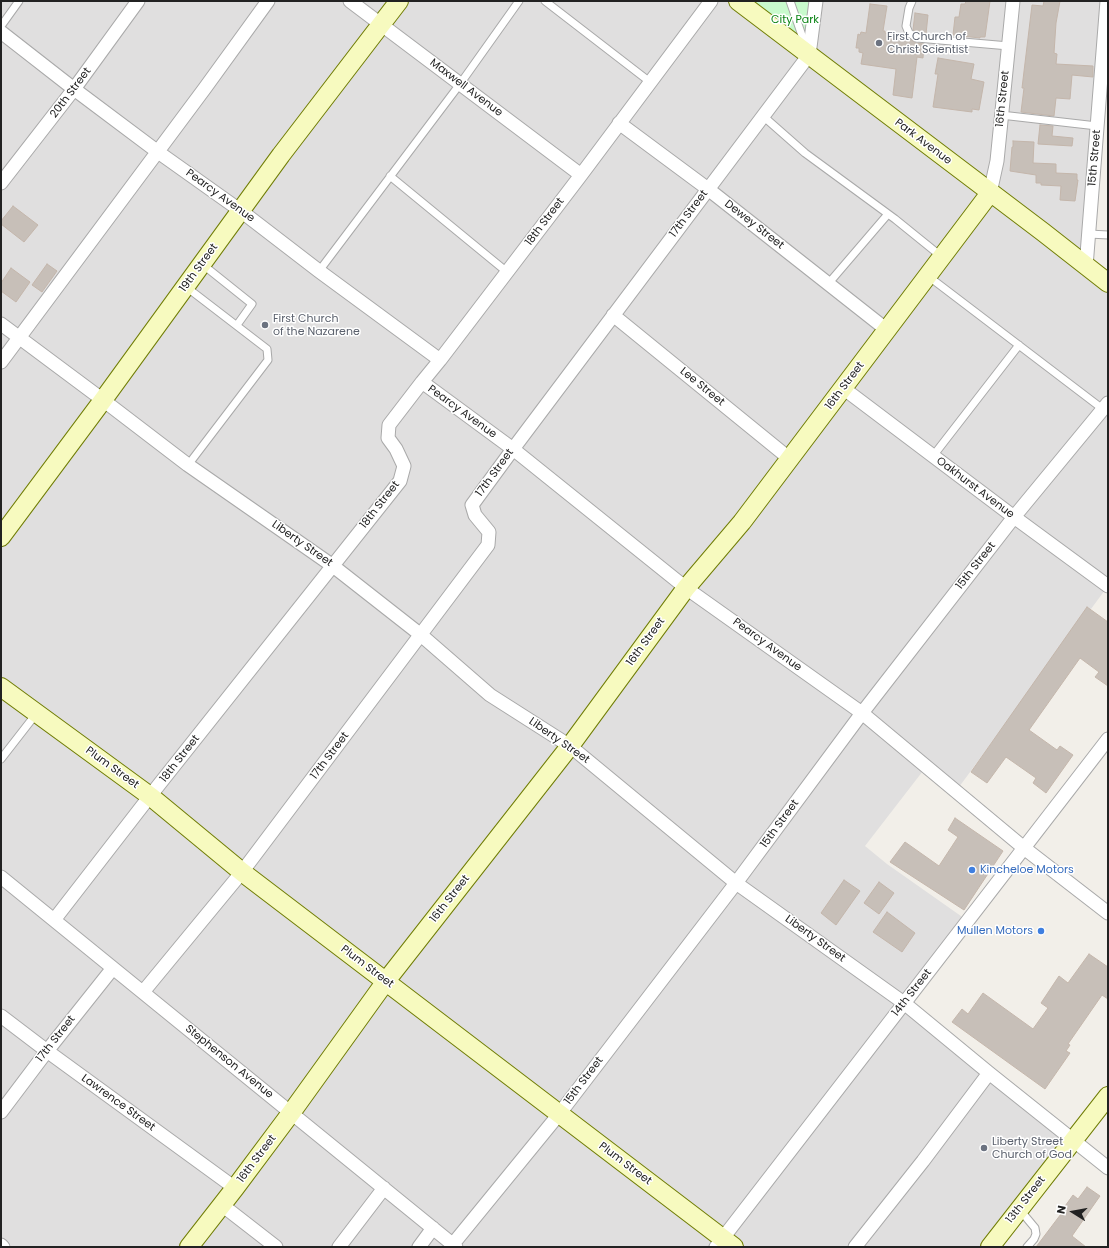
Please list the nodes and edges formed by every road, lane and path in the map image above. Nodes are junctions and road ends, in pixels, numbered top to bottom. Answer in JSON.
{"nodes":[{"id":1,"x":19,"y":1,"type":"edge"},
{"id":2,"x":138,"y":1,"type":"edge"},
{"id":3,"x":268,"y":1,"type":"edge"},
{"id":4,"x":350,"y":1,"type":"edge"},
{"id":5,"x":399,"y":1,"type":"edge"},
{"id":6,"x":519,"y":1,"type":"edge"},
{"id":7,"x":545,"y":1,"type":"edge"},
{"id":8,"x":711,"y":1,"type":"edge"},
{"id":9,"x":738,"y":1,"type":"edge"},
{"id":10,"x":790,"y":1,"type":"edge"},
{"id":11,"x":816,"y":1,"type":"edge"},
{"id":12,"x":912,"y":1,"type":"edge"},
{"id":13,"x":1013,"y":1,"type":"edge"},
{"id":14,"x":1107,"y":6,"type":"edge"},
{"id":15,"x":381,"y":25,"type":"junction"},
{"id":16,"x":1,"y":26,"type":"edge"},
{"id":17,"x":1,"y":32,"type":"edge"},
{"id":18,"x":1009,"y":46,"type":"junction"},
{"id":19,"x":809,"y":55,"type":"junction"},
{"id":20,"x":650,"y":82,"type":"junction"},
{"id":21,"x":460,"y":84,"type":"junction"},
{"id":22,"x":74,"y":89,"type":"junction"},
{"id":23,"x":1001,"y":115,"type":"junction"},
{"id":24,"x":763,"y":116,"type":"junction"},
{"id":25,"x":619,"y":123,"type":"junction"},
{"id":26,"x":1097,"y":126,"type":"junction"},
{"id":27,"x":158,"y":152,"type":"junction"},
{"id":28,"x":581,"y":175,"type":"junction"},
{"id":29,"x":390,"y":176,"type":"junction"},
{"id":30,"x":1,"y":183,"type":"edge"},
{"id":31,"x":708,"y":189,"type":"junction"},
{"id":32,"x":990,"y":193,"type":"junction"},
{"id":33,"x":241,"y":211,"type":"junction"},
{"id":34,"x":888,"y":214,"type":"junction"},
{"id":35,"x":1089,"y":234,"type":"junction"},
{"id":36,"x":1108,"y":235,"type":"edge"},
{"id":37,"x":942,"y":257,"type":"junction"},
{"id":38,"x":202,"y":264,"type":"junction"},
{"id":39,"x":1086,"y":267,"type":"junction"},
{"id":40,"x":319,"y":271,"type":"junction"},
{"id":41,"x":507,"y":272,"type":"junction"},
{"id":42,"x":927,"y":276,"type":"junction"},
{"id":43,"x":1108,"y":283,"type":"edge"},
{"id":44,"x":828,"y":284,"type":"junction"},
{"id":45,"x":185,"y":286,"type":"junction"},
{"id":46,"x":613,"y":315,"type":"junction"},
{"id":47,"x":1,"y":324,"type":"edge"},
{"id":48,"x":237,"y":325,"type":"junction"},
{"id":49,"x":887,"y":330,"type":"junction"},
{"id":50,"x":19,"y":338,"type":"junction"},
{"id":51,"x":1019,"y":345,"type":"junction"},
{"id":52,"x":440,"y":360,"type":"junction"},
{"id":53,"x":1,"y":362,"type":"edge"},
{"id":54,"x":422,"y":382,"type":"junction"},
{"id":55,"x":843,"y":388,"type":"junction"},
{"id":56,"x":103,"y":400,"type":"junction"},
{"id":57,"x":1106,"y":408,"type":"edge"},
{"id":58,"x":513,"y":449,"type":"junction"},
{"id":59,"x":933,"y":456,"type":"junction"},
{"id":60,"x":790,"y":459,"type":"junction"},
{"id":61,"x":188,"y":465,"type":"junction"},
{"id":62,"x":1014,"y":517,"type":"junction"},
{"id":63,"x":1,"y":537,"type":"edge"},
{"id":64,"x":332,"y":566,"type":"junction"},
{"id":65,"x":1108,"y":586,"type":"edge"},
{"id":66,"x":686,"y":588,"type":"junction"},
{"id":67,"x":421,"y":635,"type":"junction"},
{"id":68,"x":1,"y":688,"type":"edge"},
{"id":69,"x":862,"y":713,"type":"junction"},
{"id":70,"x":36,"y":714,"type":"junction"},
{"id":71,"x":1108,"y":739,"type":"edge"},
{"id":72,"x":570,"y":746,"type":"junction"},
{"id":73,"x":1,"y":759,"type":"edge"},
{"id":74,"x":150,"y":796,"type":"junction"},
{"id":75,"x":1024,"y":848,"type":"junction"},
{"id":76,"x":242,"y":872,"type":"junction"},
{"id":77,"x":1,"y":877,"type":"edge"},
{"id":78,"x":736,"y":883,"type":"junction"},
{"id":79,"x":1108,"y":913,"type":"edge"},
{"id":80,"x":54,"y":920,"type":"junction"},
{"id":81,"x":113,"y":968,"type":"junction"},
{"id":82,"x":386,"y":981,"type":"junction"},
{"id":83,"x":143,"y":992,"type":"junction"},
{"id":84,"x":904,"y":1003,"type":"junction"},
{"id":85,"x":1,"y":1016,"type":"edge"},
{"id":86,"x":47,"y":1051,"type":"junction"},
{"id":87,"x":989,"y":1073,"type":"junction"},
{"id":88,"x":1108,"y":1096,"type":"edge"},
{"id":89,"x":1,"y":1112,"type":"edge"},
{"id":90,"x":291,"y":1113,"type":"junction"},
{"id":91,"x":560,"y":1113,"type":"junction"},
{"id":92,"x":1072,"y":1140,"type":"junction"},
{"id":93,"x":1108,"y":1168,"type":"edge"},
{"id":94,"x":235,"y":1188,"type":"junction"},
{"id":95,"x":384,"y":1188,"type":"junction"},
{"id":96,"x":222,"y":1205,"type":"junction"},
{"id":97,"x":1020,"y":1208,"type":"junction"},
{"id":98,"x":433,"y":1228,"type":"junction"},
{"id":99,"x":724,"y":1244,"type":"edge"},
{"id":100,"x":273,"y":1246,"type":"edge"},
{"id":101,"x":454,"y":1246,"type":"edge"},
{"id":102,"x":189,"y":1247,"type":"edge"},
{"id":103,"x":339,"y":1247,"type":"edge"},
{"id":104,"x":419,"y":1247,"type":"edge"},
{"id":105,"x":855,"y":1247,"type":"edge"},
{"id":106,"x":990,"y":1247,"type":"edge"},
{"id":107,"x":1027,"y":1247,"type":"edge"}],
"edges":[{"from":1,"to":16,"type":"lane"},
{"from":2,"to":22,"type":"street","name":"20th Street"},
{"from":3,"to":27,"type":"street"},
{"from":4,"to":15,"type":"street","name":"Maxwell Avenue"},
{"from":5,"to":15,"type":"street","name":"19th Street"},
{"from":6,"to":21,"type":"lane"},
{"from":7,"to":20,"type":"lane"},
{"from":8,"to":20,"type":"street","name":"18th Street"},
{"from":9,"to":19,"type":"street","name":"Park Avenue"},
{"from":10,"to":19,"type":"lane"},
{"from":11,"to":19,"type":"street","name":"17th Street"},
{"from":12,"to":18,"type":"lane"},
{"from":13,"to":18,"type":"street","name":"16th Street"},
{"from":14,"to":26,"type":"street","name":"15th Street"},
{"from":15,"to":21,"type":"street","name":"Maxwell Avenue"},
{"from":15,"to":33,"type":"street","name":"19th Street"},
{"from":17,"to":22,"type":"street","name":"Pearcy Avenue"},
{"from":18,"to":23,"type":"street","name":"16th Street"},
{"from":19,"to":24,"type":"street","name":"17th Street"},
{"from":19,"to":32,"type":"street","name":"Park Avenue"},
{"from":20,"to":25,"type":"street","name":"18th Street"},
{"from":21,"to":28,"type":"street","name":"Maxwell Avenue"},
{"from":21,"to":29,"type":"lane"},
{"from":22,"to":27,"type":"street","name":"Pearcy Avenue"},
{"from":22,"to":30,"type":"street","name":"20th Street"},
{"from":23,"to":26,"type":"lane"},
{"from":23,"to":32,"type":"street","name":"16th Street"},
{"from":24,"to":31,"type":"street","name":"17th Street"},
{"from":24,"to":34,"type":"lane"},
{"from":25,"to":28,"type":"street","name":"18th Street"},
{"from":25,"to":31,"type":"street","name":"Dewey Street"},
{"from":26,"to":35,"type":"street","name":"15th Street"},
{"from":27,"to":33,"type":"street","name":"Pearcy Avenue"},
{"from":27,"to":50,"type":"street"},
{"from":28,"to":41,"type":"street","name":"18th Street"},
{"from":29,"to":40,"type":"lane"},
{"from":29,"to":41,"type":"lane"},
{"from":31,"to":44,"type":"street","name":"Dewey Street"},
{"from":31,"to":46,"type":"street","name":"17th Street"},
{"from":32,"to":37,"type":"street","name":"16th Street"},
{"from":32,"to":39,"type":"street","name":"Park Avenue"},
{"from":33,"to":38,"type":"street","name":"19th Street"},
{"from":33,"to":40,"type":"street","name":"Pearcy Avenue"},
{"from":34,"to":37,"type":"lane"},
{"from":34,"to":44,"type":"lane"},
{"from":35,"to":36,"type":"lane"},
{"from":35,"to":39,"type":"street","name":"15th Street"},
{"from":37,"to":42,"type":"street","name":"16th Street"},
{"from":38,"to":45,"type":"street","name":"19th Street"},
{"from":38,"to":48,"type":"lane"},
{"from":39,"to":43,"type":"street","name":"Park Avenue"},
{"from":40,"to":52,"type":"street","name":"Pearcy Avenue"},
{"from":41,"to":52,"type":"street","name":"18th Street"},
{"from":42,"to":49,"type":"street","name":"16th Street"},
{"from":42,"to":51,"type":"lane"},
{"from":44,"to":49,"type":"street","name":"Dewey Street"},
{"from":45,"to":48,"type":"lane"},
{"from":45,"to":56,"type":"street","name":"19th Street"},
{"from":46,"to":58,"type":"street","name":"17th Street"},
{"from":46,"to":60,"type":"street","name":"Lee Street"},
{"from":47,"to":50,"type":"street","name":"Liberty Street"},
{"from":48,"to":61,"type":"lane"},
{"from":49,"to":55,"type":"street","name":"16th Street"},
{"from":50,"to":53,"type":"street"},
{"from":50,"to":56,"type":"street","name":"Liberty Street"},
{"from":51,"to":57,"type":"lane"},
{"from":51,"to":59,"type":"lane"},
{"from":52,"to":54,"type":"street","name":"18th Street"},
{"from":54,"to":58,"type":"street","name":"Pearcy Avenue"},
{"from":54,"to":64,"type":"street","name":"18th Street"},
{"from":55,"to":59,"type":"street","name":"Oakhurst Avenue"},
{"from":55,"to":60,"type":"street","name":"16th Street"},
{"from":56,"to":61,"type":"street","name":"Liberty Street"},
{"from":56,"to":63,"type":"street","name":"19th Street"},
{"from":57,"to":62,"type":"street","name":"15th Street"},
{"from":58,"to":66,"type":"street","name":"Pearcy Avenue"},
{"from":58,"to":67,"type":"street","name":"17th Street"},
{"from":59,"to":62,"type":"street","name":"Oakhurst Avenue"},
{"from":60,"to":66,"type":"street","name":"16th Street"},
{"from":61,"to":64,"type":"street","name":"Liberty Street"},
{"from":62,"to":65,"type":"street","name":"Oakhurst Avenue"},
{"from":62,"to":69,"type":"street","name":"15th Street"},
{"from":64,"to":67,"type":"street","name":"Liberty Street"},
{"from":64,"to":74,"type":"street","name":"18th Street"},
{"from":66,"to":69,"type":"street","name":"Pearcy Avenue"},
{"from":66,"to":72,"type":"street","name":"16th Street"},
{"from":67,"to":72,"type":"street","name":"Liberty Street"},
{"from":67,"to":76,"type":"street","name":"17th Street"},
{"from":68,"to":70,"type":"street","name":"Plum Street"},
{"from":69,"to":75,"type":"street","name":"Pearcy Avenue"},
{"from":69,"to":78,"type":"street","name":"15th Street"},
{"from":70,"to":73,"type":"lane"},
{"from":70,"to":74,"type":"street","name":"Plum Street"},
{"from":71,"to":75,"type":"street","name":"14th Street"},
{"from":72,"to":78,"type":"street","name":"Liberty Street"},
{"from":72,"to":82,"type":"street","name":"16th Street"},
{"from":74,"to":76,"type":"street","name":"Plum Street"},
{"from":74,"to":80,"type":"street","name":"18th Street"},
{"from":75,"to":79,"type":"street","name":"Pearcy Avenue"},
{"from":75,"to":84,"type":"street","name":"14th Street"},
{"from":76,"to":82,"type":"street","name":"Plum Street"},
{"from":76,"to":83,"type":"street","name":"17th Street"},
{"from":77,"to":80,"type":"street","name":"Stephenson Avenue"},
{"from":78,"to":84,"type":"street","name":"Liberty Street"},
{"from":78,"to":91,"type":"street","name":"15th Street"},
{"from":80,"to":81,"type":"street","name":"Stephenson Avenue"},
{"from":81,"to":83,"type":"street","name":"Stephenson Avenue"},
{"from":81,"to":86,"type":"street","name":"17th Street"},
{"from":82,"to":90,"type":"street","name":"16th Street"},
{"from":82,"to":91,"type":"street","name":"Plum Street"},
{"from":83,"to":90,"type":"street","name":"Stephenson Avenue"},
{"from":84,"to":87,"type":"street","name":"Liberty Street"},
{"from":84,"to":99,"type":"street","name":"14th Street"},
{"from":85,"to":86,"type":"street","name":"Lawrence Street"},
{"from":86,"to":89,"type":"street","name":"17th Street"},
{"from":86,"to":94,"type":"street","name":"Lawrence Street"},
{"from":87,"to":92,"type":"street","name":"Liberty Street"},
{"from":87,"to":105,"type":"street"},
{"from":88,"to":92,"type":"street","name":"13th Street"},
{"from":90,"to":94,"type":"street","name":"16th Street"},
{"from":90,"to":95,"type":"street","name":"Stephenson Avenue"},
{"from":91,"to":99,"type":"street","name":"Plum Street"},
{"from":91,"to":101,"type":"street","name":"15th Street"},
{"from":92,"to":93,"type":"street","name":"Liberty Street"},
{"from":92,"to":97,"type":"street","name":"13th Street"},
{"from":94,"to":96,"type":"street","name":"16th Street"},
{"from":95,"to":98,"type":"street","name":"Stephenson Avenue"},
{"from":95,"to":103,"type":"street"},
{"from":96,"to":100,"type":"street"},
{"from":96,"to":102,"type":"street","name":"16th Street"},
{"from":97,"to":106,"type":"street","name":"13th Street"},
{"from":97,"to":107,"type":"lane"},
{"from":98,"to":101,"type":"street","name":"Stephenson Avenue"},
{"from":98,"to":104,"type":"street"}]}
